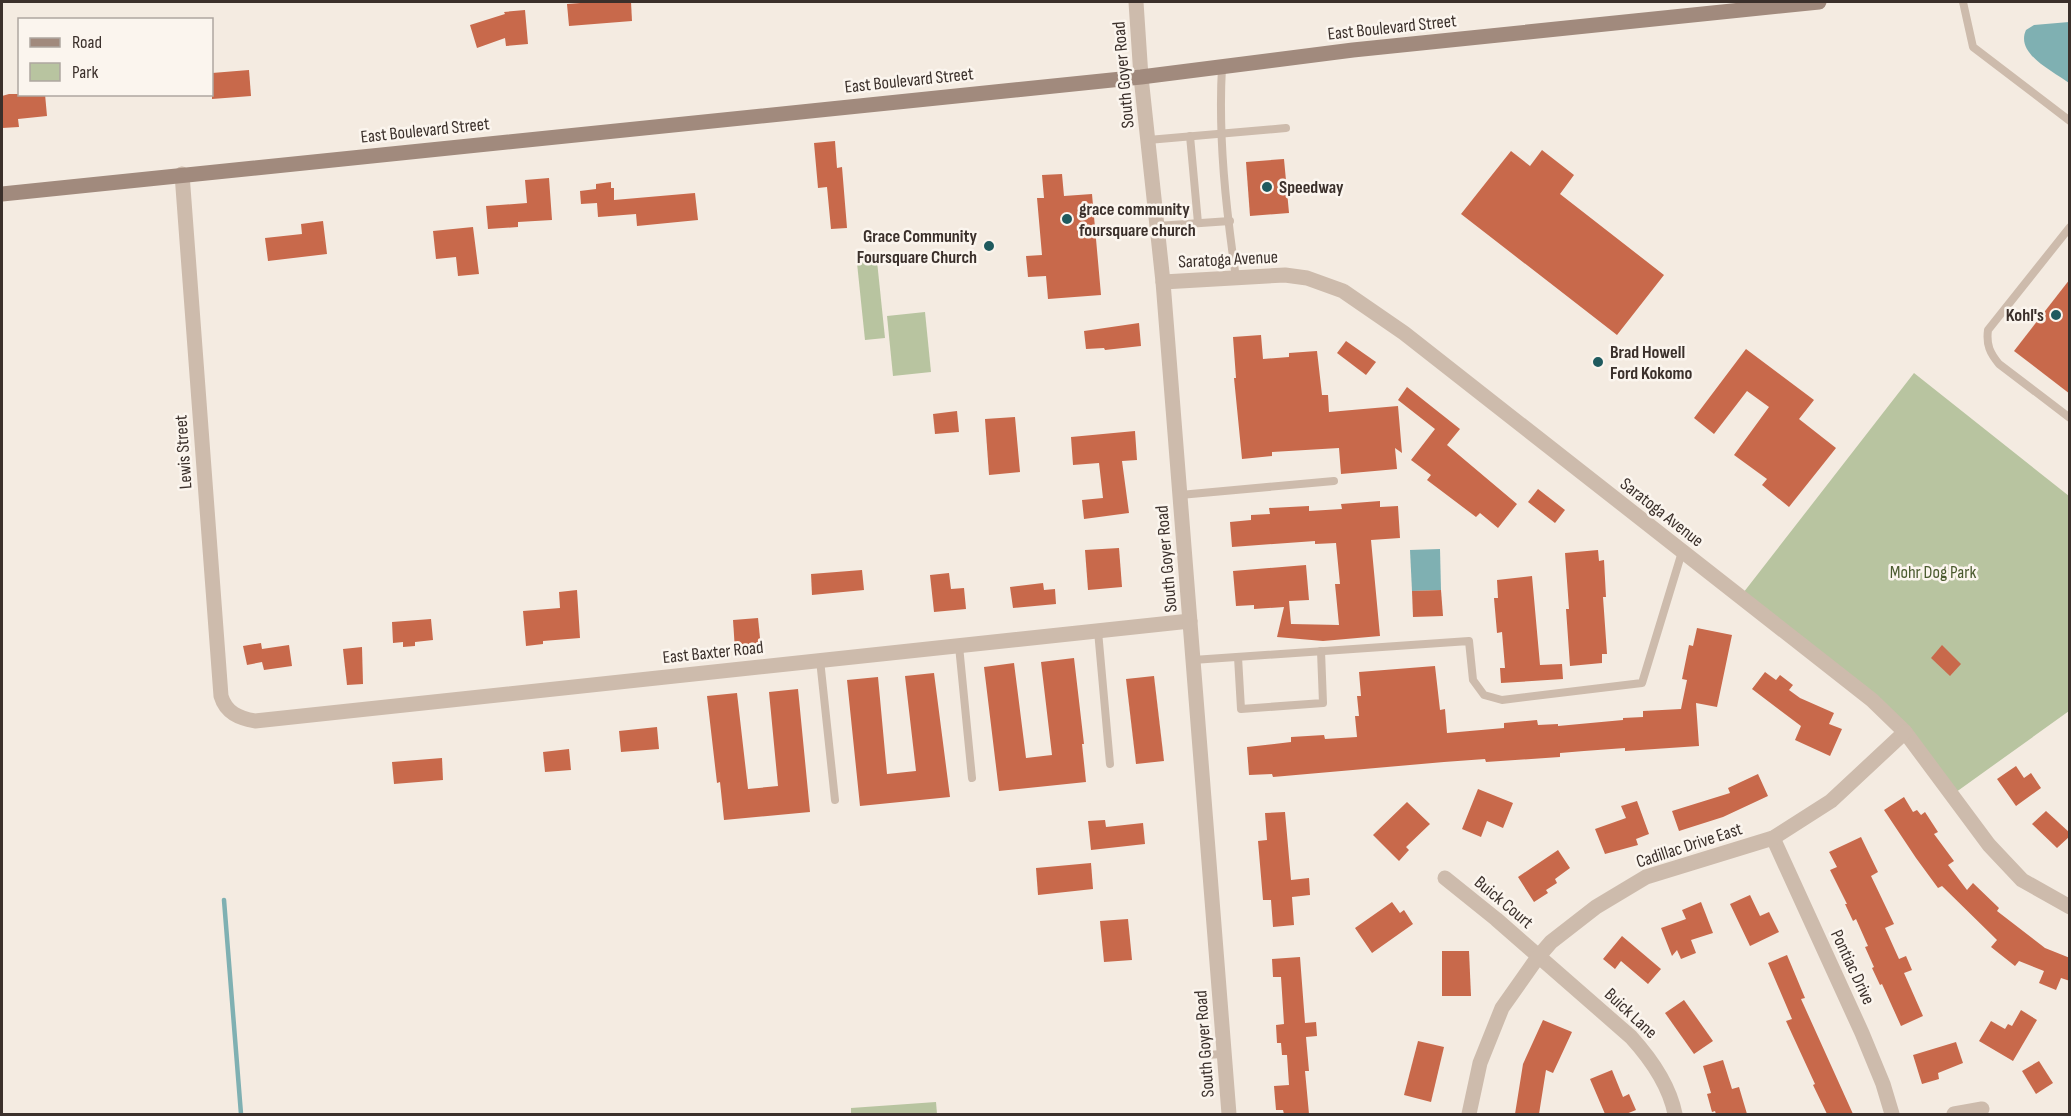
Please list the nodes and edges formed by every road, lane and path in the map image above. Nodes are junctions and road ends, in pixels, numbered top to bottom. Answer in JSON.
{"nodes":[{"id":1,"x":1136,"y":2,"type":"edge"},
{"id":2,"x":1819,"y":2,"type":"edge"},
{"id":3,"x":1962,"y":2,"type":"edge"},
{"id":4,"x":1222,"y":67,"type":"junction"},
{"id":5,"x":1141,"y":77,"type":"junction"},
{"id":6,"x":2070,"y":122,"type":"edge"},
{"id":7,"x":1286,"y":128,"type":"dead end"},
{"id":8,"x":1221,"y":133,"type":"junction"},
{"id":9,"x":1190,"y":136,"type":"junction"},
{"id":10,"x":1148,"y":140,"type":"junction"},
{"id":11,"x":182,"y":174,"type":"junction"},
{"id":12,"x":2,"y":194,"type":"edge"},
{"id":13,"x":1230,"y":221,"type":"junction"},
{"id":14,"x":1198,"y":223,"type":"junction"},
{"id":15,"x":1157,"y":226,"type":"junction"},
{"id":16,"x":2070,"y":227,"type":"edge"},
{"id":17,"x":1236,"y":278,"type":"junction"},
{"id":18,"x":1163,"y":282,"type":"junction"},
{"id":19,"x":2070,"y":418,"type":"edge"},
{"id":20,"x":1334,"y":481,"type":"dead end"},
{"id":21,"x":1180,"y":495,"type":"junction"},
{"id":22,"x":1682,"y":552,"type":"junction"},
{"id":23,"x":1190,"y":621,"type":"junction"},
{"id":24,"x":1098,"y":631,"type":"junction"},
{"id":25,"x":959,"y":646,"type":"junction"},
{"id":26,"x":1321,"y":651,"type":"junction"},
{"id":27,"x":1238,"y":657,"type":"junction"},
{"id":28,"x":820,"y":660,"type":"junction"},
{"id":29,"x":1193,"y":660,"type":"junction"},
{"id":30,"x":241,"y":718,"type":"joint"},
{"id":31,"x":1905,"y":732,"type":"junction"},
{"id":32,"x":1110,"y":764,"type":"dead end"},
{"id":33,"x":972,"y":778,"type":"dead end"},
{"id":34,"x":836,"y":800,"type":"dead end"},
{"id":35,"x":1773,"y":838,"type":"junction"},
{"id":36,"x":1445,"y":878,"type":"dead end"},
{"id":37,"x":2070,"y":907,"type":"edge"},
{"id":38,"x":1538,"y":957,"type":"junction"},
{"id":39,"x":1224,"y":1054,"type":"junction"},
{"id":40,"x":1204,"y":1055,"type":"dead end"},
{"id":41,"x":1982,"y":1109,"type":"dead end"},
{"id":42,"x":1229,"y":1114,"type":"edge"},
{"id":43,"x":1469,"y":1114,"type":"edge"},
{"id":44,"x":1675,"y":1114,"type":"edge"},
{"id":45,"x":1892,"y":1114,"type":"edge"},
{"id":46,"x":1954,"y":1114,"type":"edge"}],
"edges":[{"from":1,"to":5,"type":"street","name":"South Goyer Road"},
{"from":2,"to":4,"type":"main road","name":"East Boulevard Street"},
{"from":3,"to":6,"type":"lane"},
{"from":4,"to":5,"type":"main road","name":"East Boulevard Street"},
{"from":4,"to":8,"type":"lane"},
{"from":5,"to":10,"type":"street","name":"South Goyer Road"},
{"from":5,"to":11,"type":"main road","name":"East Boulevard Street"},
{"from":7,"to":8,"type":"lane"},
{"from":8,"to":9,"type":"lane"},
{"from":8,"to":13,"type":"lane"},
{"from":9,"to":10,"type":"lane"},
{"from":9,"to":14,"type":"lane"},
{"from":10,"to":15,"type":"street","name":"South Goyer Road"},
{"from":11,"to":12,"type":"main road","name":"East Boulevard Street"},
{"from":11,"to":30,"type":"street","name":"Lewis Street"},
{"from":13,"to":14,"type":"lane"},
{"from":13,"to":17,"type":"lane"},
{"from":14,"to":15,"type":"lane"},
{"from":15,"to":18,"type":"street","name":"South Goyer Road"},
{"from":16,"to":19,"type":"lane"},
{"from":17,"to":18,"type":"street","name":"Saratoga Avenue"},
{"from":17,"to":22,"type":"street","name":"Saratoga Avenue"},
{"from":18,"to":21,"type":"street","name":"South Goyer Road"},
{"from":20,"to":21,"type":"lane"},
{"from":21,"to":23,"type":"street","name":"South Goyer Road"},
{"from":22,"to":26,"type":"lane"},
{"from":22,"to":31,"type":"street","name":"Saratoga Avenue"},
{"from":23,"to":24,"type":"street","name":"East Baxter Road"},
{"from":23,"to":29,"type":"street","name":"South Goyer Road"},
{"from":24,"to":25,"type":"street","name":"East Baxter Road"},
{"from":24,"to":32,"type":"lane"},
{"from":25,"to":28,"type":"street","name":"East Baxter Road"},
{"from":25,"to":33,"type":"lane"},
{"from":26,"to":27,"type":"lane"},
{"from":26,"to":27,"type":"lane"},
{"from":27,"to":29,"type":"lane"},
{"from":28,"to":30,"type":"street","name":"East Baxter Road"},
{"from":28,"to":34,"type":"lane"},
{"from":29,"to":39,"type":"street","name":"South Goyer Road"},
{"from":31,"to":35,"type":"street","name":"Cadillac Drive East"},
{"from":31,"to":37,"type":"street","name":"Saratoga Avenue"},
{"from":35,"to":38,"type":"street","name":"Cadillac Drive East"},
{"from":35,"to":45,"type":"street","name":"Pontiac Drive"},
{"from":36,"to":38,"type":"street","name":"Buick Court"},
{"from":38,"to":43,"type":"street","name":"Cadillac Drive East"},
{"from":38,"to":44,"type":"street","name":"Buick Lane"},
{"from":39,"to":40,"type":"lane"},
{"from":39,"to":42,"type":"street","name":"South Goyer Road"},
{"from":41,"to":46,"type":"street"}]}
